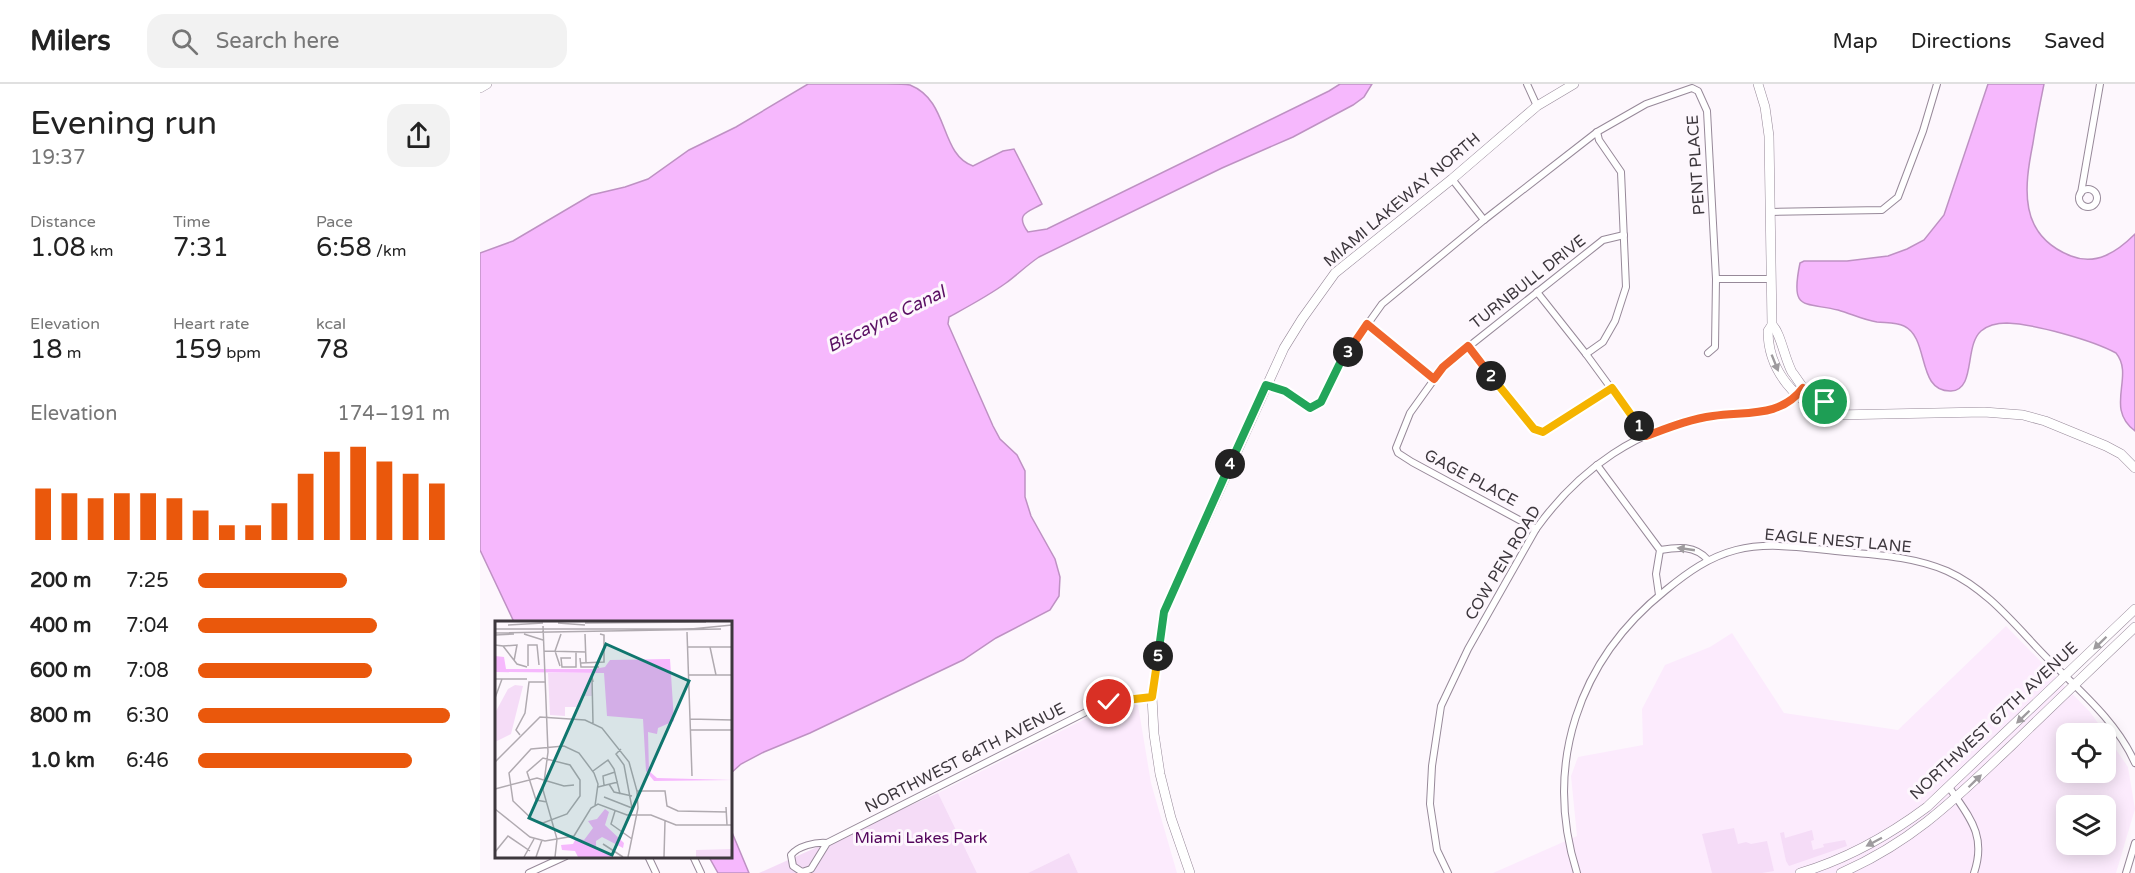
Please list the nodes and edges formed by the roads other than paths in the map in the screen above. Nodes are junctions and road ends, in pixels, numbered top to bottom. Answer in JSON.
{"nodes":[{"id":1,"x":487,"y":84,"type":"edge"},
{"id":2,"x":1527,"y":84,"type":"edge"},
{"id":3,"x":1574,"y":84,"type":"edge"},
{"id":4,"x":1758,"y":84,"type":"edge"},
{"id":5,"x":1937,"y":84,"type":"edge"},
{"id":6,"x":2100,"y":84,"type":"edge"},
{"id":7,"x":480,"y":88,"type":"edge"},
{"id":8,"x":1537,"y":106,"type":"junction"},
{"id":9,"x":1597,"y":132,"type":"junction"},
{"id":10,"x":1452,"y":179,"type":"junction"},
{"id":11,"x":2081,"y":193,"type":"dead end"},
{"id":12,"x":1770,"y":212,"type":"junction"},
{"id":13,"x":1484,"y":220,"type":"junction"},
{"id":14,"x":1624,"y":235,"type":"junction"},
{"id":15,"x":1716,"y":279,"type":"junction"},
{"id":16,"x":1772,"y":279,"type":"junction"},
{"id":17,"x":1537,"y":292,"type":"junction"},
{"id":18,"x":1367,"y":324,"type":"junction"},
{"id":19,"x":1468,"y":346,"type":"junction"},
{"id":20,"x":1708,"y":353,"type":"dead end"},
{"id":21,"x":1586,"y":354,"type":"junction"},
{"id":22,"x":1434,"y":379,"type":"junction"},
{"id":23,"x":1266,"y":385,"type":"junction"},
{"id":24,"x":1612,"y":388,"type":"junction"},
{"id":25,"x":1801,"y":392,"type":"junction"},
{"id":26,"x":1646,"y":436,"type":"junction"},
{"id":27,"x":1396,"y":448,"type":"joint"},
{"id":28,"x":1598,"y":465,"type":"junction"},
{"id":29,"x":2135,"y":468,"type":"edge"},
{"id":30,"x":1536,"y":529,"type":"junction"},
{"id":31,"x":1660,"y":550,"type":"junction"},
{"id":32,"x":1708,"y":560,"type":"junction"},
{"id":33,"x":1659,"y":595,"type":"junction"},
{"id":34,"x":2135,"y":609,"type":"edge"},
{"id":35,"x":2135,"y":627,"type":"edge"},
{"id":36,"x":2065,"y":676,"type":"junction"},
{"id":37,"x":2074,"y":686,"type":"junction"},
{"id":38,"x":1152,"y":697,"type":"junction"},
{"id":39,"x":2135,"y":764,"type":"edge"},
{"id":40,"x":1949,"y":787,"type":"junction"},
{"id":41,"x":1956,"y":798,"type":"junction"},
{"id":42,"x":827,"y":843,"type":"junction"},
{"id":43,"x":2135,"y":843,"type":"edge"},
{"id":44,"x":562,"y":858,"type":"edge"},
{"id":45,"x":649,"y":858,"type":"edge"},
{"id":46,"x":694,"y":858,"type":"edge"},
{"id":47,"x":529,"y":873,"type":"edge"},
{"id":48,"x":656,"y":873,"type":"edge"},
{"id":49,"x":701,"y":873,"type":"edge"},
{"id":50,"x":1190,"y":873,"type":"edge"},
{"id":51,"x":1448,"y":873,"type":"edge"},
{"id":52,"x":1576,"y":873,"type":"edge"},
{"id":53,"x":1800,"y":873,"type":"edge"},
{"id":54,"x":1841,"y":873,"type":"edge"},
{"id":55,"x":1974,"y":873,"type":"edge"},
{"id":56,"x":2126,"y":873,"type":"edge"}],
"edges":[{"from":1,"to":7,"type":"main road"},
{"from":2,"to":8,"type":"street"},
{"from":3,"to":8,"type":"main road","name":"MIAMI LAKEWAY NORTH"},
{"from":4,"to":12,"type":"main road"},
{"from":5,"to":12,"type":"street"},
{"from":6,"to":11,"type":"street"},
{"from":8,"to":10,"type":"main road","name":"MIAMI LAKEWAY NORTH"},
{"from":9,"to":13,"type":"street"},
{"from":9,"to":14,"type":"street"},
{"from":9,"to":15,"type":"street","name":"PENT PLACE"},
{"from":10,"to":13,"type":"street"},
{"from":10,"to":23,"type":"main road","name":"MIAMI LAKEWAY NORTH"},
{"from":12,"to":16,"type":"main road"},
{"from":13,"to":18,"type":"street"},
{"from":14,"to":17,"type":"street","name":"TURNBULL DRIVE"},
{"from":14,"to":21,"type":"street"},
{"from":15,"to":16,"type":"street"},
{"from":15,"to":20,"type":"street","name":"PENT PLACE"},
{"from":16,"to":25,"type":"main road"},
{"from":17,"to":19,"type":"street","name":"TURNBULL DRIVE"},
{"from":17,"to":21,"type":"street"},
{"from":18,"to":22,"type":"street"},
{"from":18,"to":23,"type":"street"},
{"from":19,"to":22,"type":"street","name":"TURNBULL DRIVE"},
{"from":19,"to":24,"type":"street"},
{"from":21,"to":24,"type":"street"},
{"from":22,"to":27,"type":"street","name":"TURNBULL DRIVE"},
{"from":23,"to":38,"type":"main road","name":"MIAMI LAKEWAY NORTH"},
{"from":24,"to":26,"type":"street"},
{"from":25,"to":26,"type":"street","name":"COW PEN ROAD"},
{"from":25,"to":29,"type":"main road"},
{"from":26,"to":28,"type":"street","name":"COW PEN ROAD"},
{"from":27,"to":30,"type":"street","name":"GAGE PLACE"},
{"from":28,"to":30,"type":"street","name":"COW PEN ROAD"},
{"from":28,"to":31,"type":"street"},
{"from":30,"to":51,"type":"street","name":"COW PEN ROAD"},
{"from":32,"to":31,"type":"street","one_way":true},
{"from":31,"to":33,"type":"street"},
{"from":32,"to":33,"type":"street","name":"EAGLE NEST LANE"},
{"from":32,"to":36,"type":"street","name":"EAGLE NEST LANE"},
{"from":33,"to":52,"type":"street","name":"EAGLE NEST LANE"},
{"from":34,"to":36,"type":"main road","name":"NORTHWEST 67TH AVENUE","one_way":true},
{"from":35,"to":37,"type":"main road","name":"NORTHWEST 67TH AVENUE"},
{"from":36,"to":37,"type":"street","name":"EAGLE NEST LANE"},
{"from":36,"to":40,"type":"main road","name":"NORTHWEST 67TH AVENUE","one_way":true},
{"from":37,"to":39,"type":"street","name":"EAGLE NEST LANE"},
{"from":41,"to":37,"type":"main road","name":"NORTHWEST 67TH AVENUE","one_way":true},
{"from":38,"to":42,"type":"street","name":"NORTHWEST 64TH AVENUE"},
{"from":38,"to":50,"type":"main road","name":"MIAMI LAKEWAY NORTH"},
{"from":40,"to":41,"type":"street"},
{"from":40,"to":53,"type":"main road","name":"NORTHWEST 67TH AVENUE","one_way":true},
{"from":41,"to":54,"type":"main road","name":"NORTHWEST 67TH AVENUE"},
{"from":41,"to":55,"type":"street"},
{"from":42,"to":42,"type":"street","name":"NORTHWEST 64TH AVENUE"},
{"from":43,"to":56,"type":"street"},
{"from":44,"to":47,"type":"street"},
{"from":45,"to":48,"type":"street"},
{"from":46,"to":49,"type":"street"}]}
